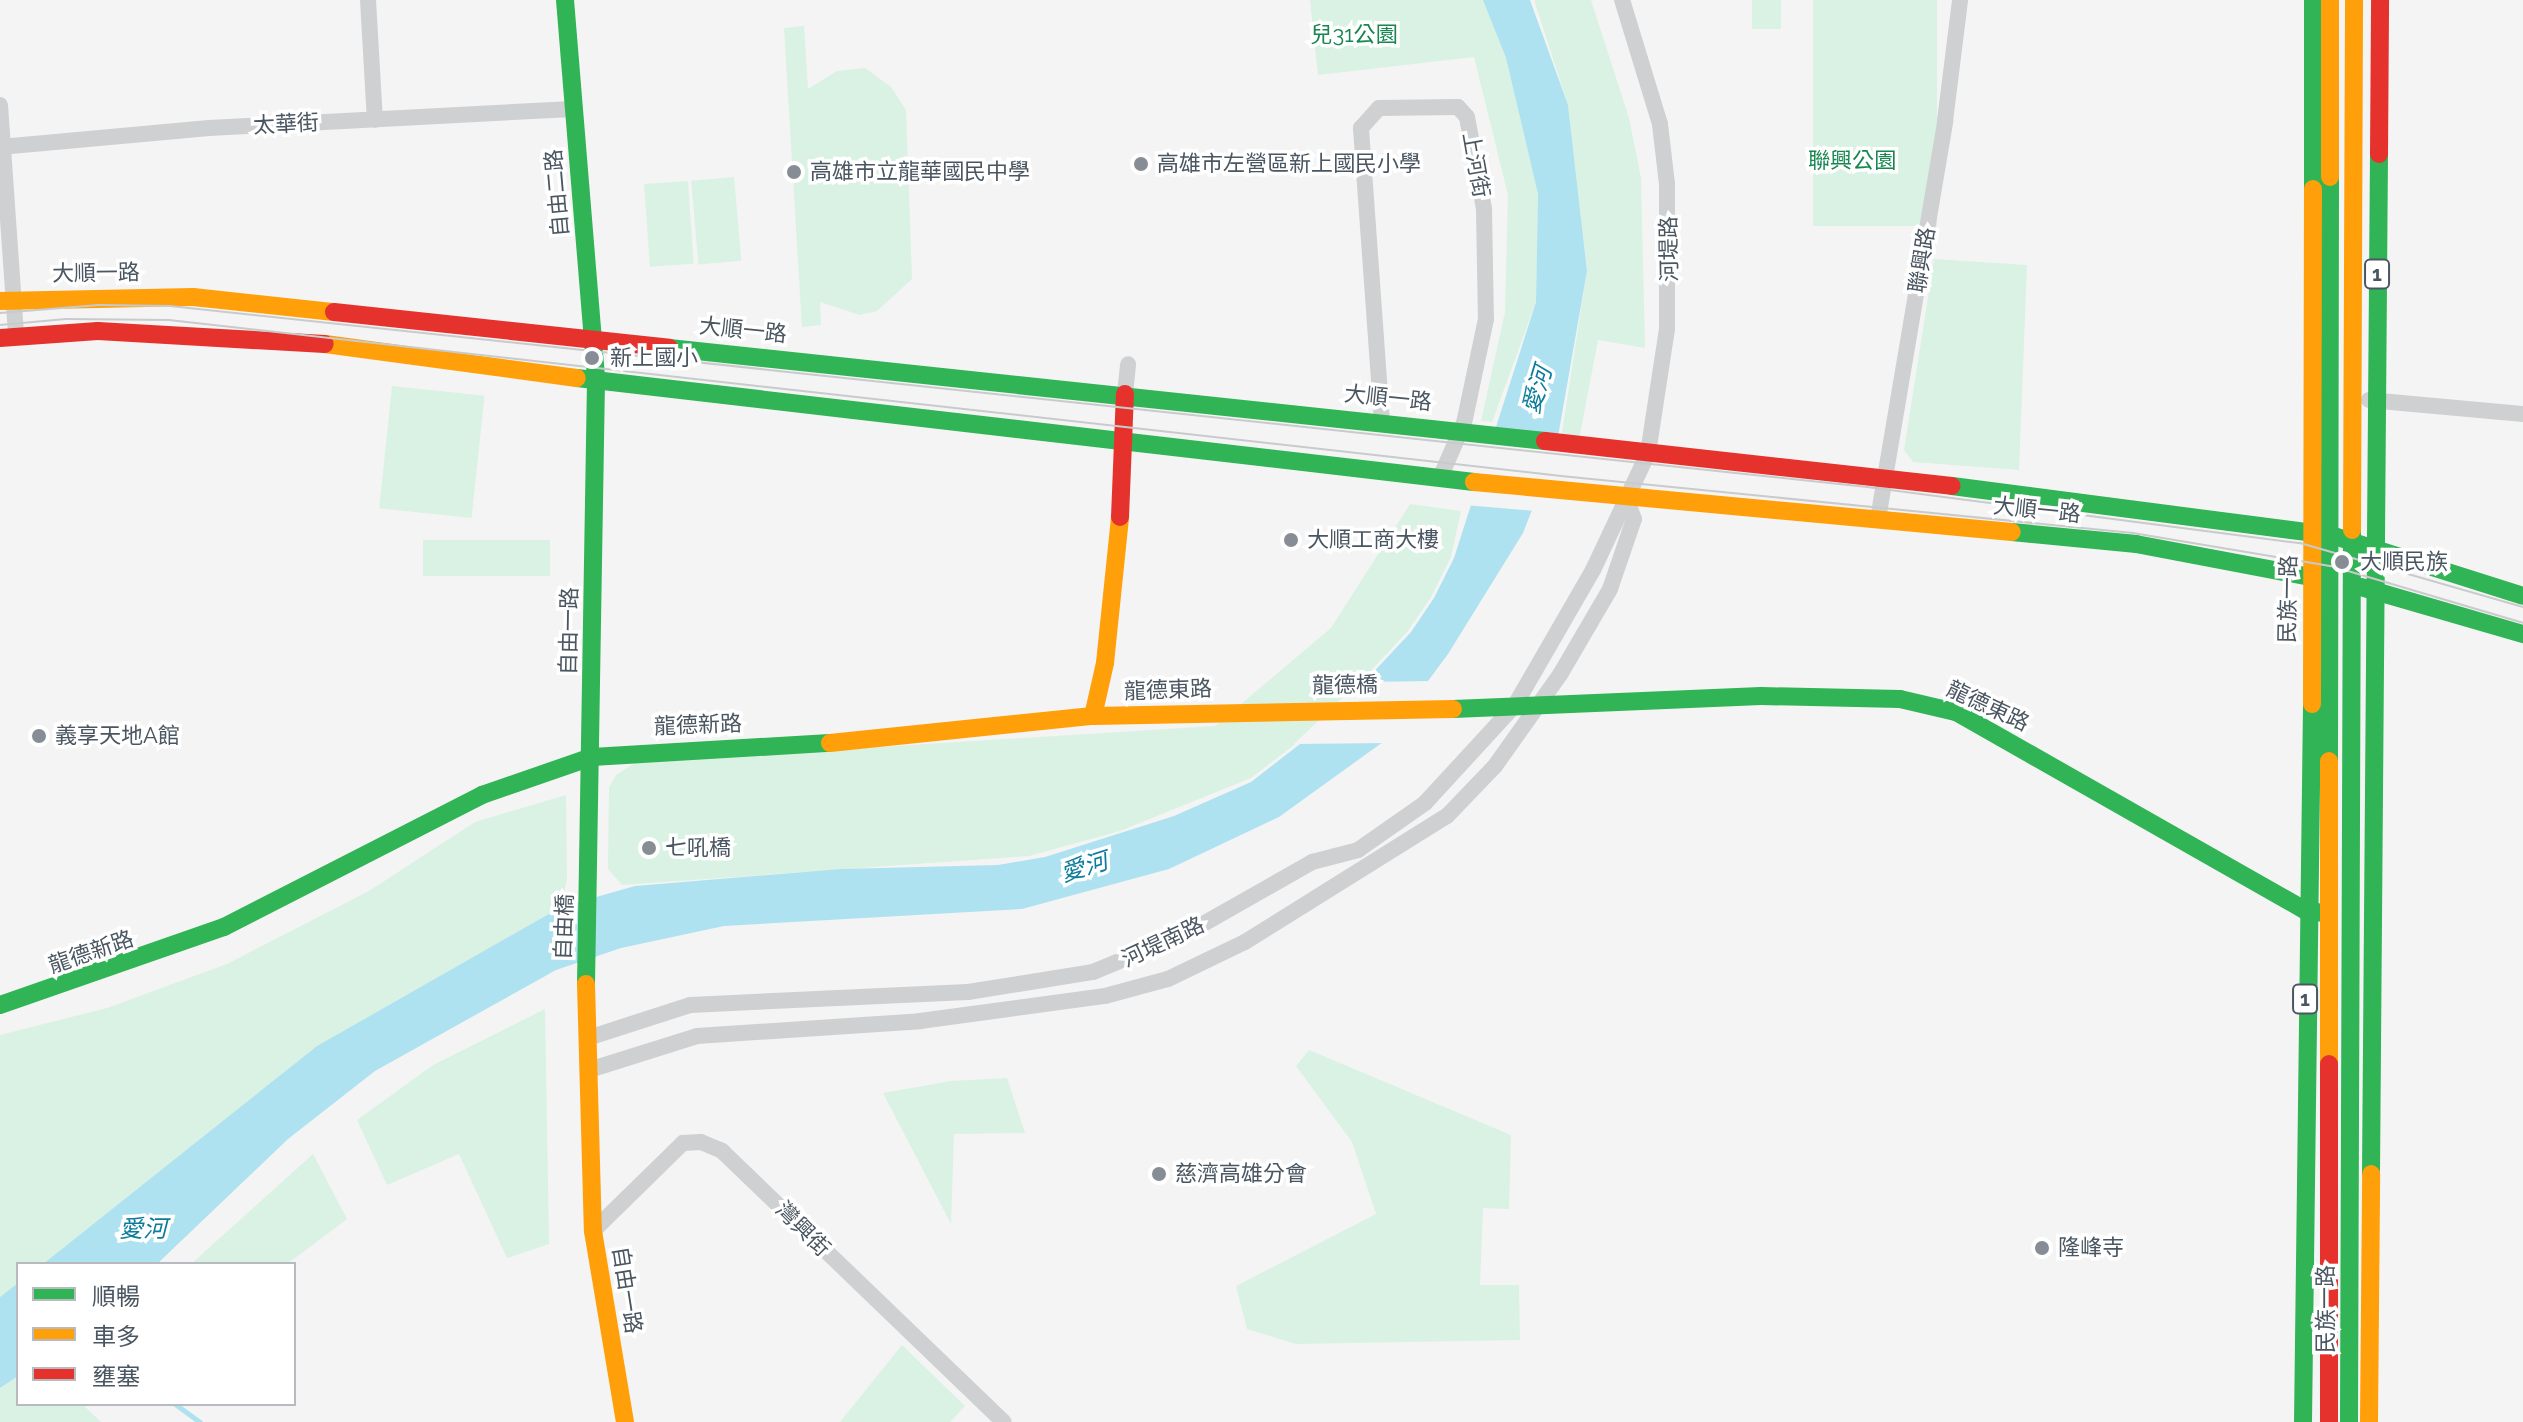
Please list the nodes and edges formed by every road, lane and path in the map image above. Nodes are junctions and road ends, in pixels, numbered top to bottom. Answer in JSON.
{"nodes":[{"id":1,"x":368,"y":0,"type":"edge"},
{"id":2,"x":565,"y":0,"type":"edge"},
{"id":3,"x":1622,"y":0,"type":"edge"},
{"id":4,"x":1960,"y":0,"type":"edge"},
{"id":5,"x":2313,"y":0,"type":"edge"},
{"id":6,"x":2330,"y":0,"type":"edge"},
{"id":7,"x":2354,"y":0,"type":"edge"},
{"id":8,"x":2380,"y":0,"type":"edge"},
{"id":9,"x":0,"y":105,"type":"edge"},
{"id":10,"x":573,"y":109,"type":"junction"},
{"id":11,"x":375,"y":120,"type":"junction"},
{"id":12,"x":2,"y":147,"type":"edge"},
{"id":13,"x":7,"y":300,"type":"edge"},
{"id":14,"x":8,"y":336,"type":"edge"},
{"id":15,"x":594,"y":337,"type":"junction"},
{"id":16,"x":1128,"y":364,"type":"dead end"},
{"id":17,"x":596,"y":381,"type":"junction"},
{"id":18,"x":1125,"y":394,"type":"junction"},
{"id":19,"x":2352,"y":398,"type":"junction"},
{"id":20,"x":2375,"y":400,"type":"junction"},
{"id":21,"x":2523,"y":414,"type":"edge"},
{"id":22,"x":1382,"y":422,"type":"junction"},
{"id":23,"x":1461,"y":430,"type":"junction"},
{"id":24,"x":1120,"y":439,"type":"junction"},
{"id":25,"x":1648,"y":453,"type":"junction"},
{"id":26,"x":1885,"y":477,"type":"junction"},
{"id":27,"x":1440,"y":478,"type":"junction"},
{"id":28,"x":1626,"y":498,"type":"junction"},
{"id":29,"x":1878,"y":519,"type":"junction"},
{"id":30,"x":2322,"y":533,"type":"junction"},
{"id":31,"x":2355,"y":541,"type":"junction"},
{"id":32,"x":2374,"y":547,"type":"junction"},
{"id":33,"x":1593,"y":570,"type":"junction"},
{"id":34,"x":2312,"y":576,"type":"junction"},
{"id":35,"x":2331,"y":581,"type":"junction"},
{"id":36,"x":2364,"y":588,"type":"junction"},
{"id":37,"x":2523,"y":596,"type":"edge"},
{"id":38,"x":2523,"y":634,"type":"edge"},
{"id":39,"x":1515,"y":705,"type":"junction"},
{"id":40,"x":1448,"y":707,"type":"joint"},
{"id":41,"x":1539,"y":707,"type":"junction"},
{"id":42,"x":1244,"y":712,"type":"joint"},
{"id":43,"x":1093,"y":716,"type":"junction"},
{"id":44,"x":592,"y":757,"type":"junction"},
{"id":45,"x":589,"y":882,"type":"joint"},
{"id":46,"x":2306,"y":911,"type":"junction"},
{"id":47,"x":2351,"y":912,"type":"junction"},
{"id":48,"x":2370,"y":912,"type":"junction"},
{"id":49,"x":2326,"y":913,"type":"junction"},
{"id":50,"x":586,"y":974,"type":"joint"},
{"id":51,"x":0,"y":1005,"type":"edge"},
{"id":52,"x":588,"y":1038,"type":"junction"},
{"id":53,"x":589,"y":1070,"type":"junction"},
{"id":54,"x":2360,"y":1197,"type":"junction"},
{"id":55,"x":2303,"y":1198,"type":"junction"},
{"id":56,"x":2330,"y":1198,"type":"junction"},
{"id":57,"x":593,"y":1231,"type":"junction"},
{"id":58,"x":625,"y":1422,"type":"edge"},
{"id":59,"x":1004,"y":1422,"type":"edge"},
{"id":60,"x":2303,"y":1422,"type":"edge"},
{"id":61,"x":2329,"y":1422,"type":"edge"},
{"id":62,"x":2349,"y":1422,"type":"edge"},
{"id":63,"x":2369,"y":1422,"type":"edge"}],
"edges":[{"from":1,"to":11,"type":"street"},
{"from":2,"to":10,"type":"street","name":"自由二路"},
{"from":3,"to":25,"type":"street","name":"河堤路"},
{"from":4,"to":26,"type":"street","name":"聯興路"},
{"from":5,"to":30,"type":"street","name":"民族一路","number":"1"},
{"from":6,"to":30,"type":"street","name":"民族一路","number":"1"},
{"from":7,"to":19,"type":"street","name":"民族一路","number":"1"},
{"from":8,"to":20,"type":"street","name":"民族一路","number":"1"},
{"from":9,"to":12,"type":"street"},
{"from":10,"to":11,"type":"street","name":"太華街"},
{"from":10,"to":15,"type":"street","name":"自由二路"},
{"from":11,"to":12,"type":"street","name":"太華街"},
{"from":12,"to":13,"type":"street"},
{"from":13,"to":14,"type":"street"},
{"from":13,"to":15,"type":"street","name":"大順一路"},
{"from":14,"to":17,"type":"street"},
{"from":15,"to":17,"type":"street","name":"自由二路"},
{"from":15,"to":18,"type":"street","name":"大順一路"},
{"from":16,"to":18,"type":"street"},
{"from":17,"to":24,"type":"street"},
{"from":17,"to":44,"type":"street","name":"自由一路"},
{"from":18,"to":22,"type":"street","name":"大順一路"},
{"from":18,"to":24,"type":"street"},
{"from":19,"to":20,"type":"street"},
{"from":19,"to":31,"type":"street","name":"民族一路","number":"1"},
{"from":20,"to":21,"type":"street"},
{"from":20,"to":32,"type":"street","name":"民族一路","number":"1"},
{"from":22,"to":23,"type":"street","name":"大順一路"},
{"from":22,"to":23,"type":"street","name":"上河街"},
{"from":23,"to":25,"type":"street","name":"大順一路"},
{"from":23,"to":27,"type":"street","name":"上河街"},
{"from":24,"to":27,"type":"street"},
{"from":24,"to":43,"type":"street"},
{"from":25,"to":26,"type":"street","name":"大順一路"},
{"from":25,"to":28,"type":"street","name":"河堤路"},
{"from":26,"to":29,"type":"street","name":"聯興路"},
{"from":26,"to":30,"type":"street","name":"大順一路"},
{"from":27,"to":28,"type":"street","name":"大順一路"},
{"from":28,"to":29,"type":"street","name":"大順一路"},
{"from":28,"to":33,"type":"street","name":"河堤南路"},
{"from":28,"to":41,"type":"street","name":"河堤南路"},
{"from":29,"to":34,"type":"street","name":"大順一路"},
{"from":30,"to":31,"type":"street","name":"大順一路"},
{"from":30,"to":34,"type":"street","name":"民族一路","number":"1"},
{"from":30,"to":35,"type":"street","name":"民族一路","number":"1"},
{"from":31,"to":32,"type":"street","name":"大順一路"},
{"from":31,"to":36,"type":"street","name":"民族一路","number":"1"},
{"from":32,"to":36,"type":"street","name":"民族一路","number":"1"},
{"from":32,"to":37,"type":"street","name":"大順一路"},
{"from":33,"to":39,"type":"street","name":"河堤南路"},
{"from":33,"to":41,"type":"street","name":"河堤南路"},
{"from":34,"to":35,"type":"street","name":"大順一路"},
{"from":34,"to":46,"type":"street","name":"民族一路","number":"1"},
{"from":35,"to":36,"type":"street","name":"大順一路"},
{"from":35,"to":49,"type":"street","name":"民族一路","number":"1"},
{"from":36,"to":38,"type":"street","name":"大順一路"},
{"from":36,"to":47,"type":"street","name":"民族一路","number":"1"},
{"from":36,"to":48,"type":"street","name":"民族一路","number":"1"},
{"from":39,"to":40,"type":"street","name":"龍德東路"},
{"from":39,"to":41,"type":"street","name":"龍德東路"},
{"from":39,"to":52,"type":"street","name":"河堤南路"},
{"from":40,"to":42,"type":"street","name":"龍德橋"},
{"from":41,"to":46,"type":"street","name":"龍德東路"},
{"from":41,"to":53,"type":"street","name":"河堤南路"},
{"from":42,"to":43,"type":"street","name":"龍德東路"},
{"from":43,"to":44,"type":"street","name":"龍德新路"},
{"from":44,"to":45,"type":"street","name":"自由一路"},
{"from":44,"to":51,"type":"street","name":"龍德新路"},
{"from":45,"to":50,"type":"street","name":"自由橋"},
{"from":46,"to":49,"type":"street","name":"龍德東路"},
{"from":46,"to":55,"type":"street","name":"民族一路","number":"1"},
{"from":47,"to":48,"type":"street","name":"龍德東路"},
{"from":47,"to":49,"type":"street","name":"龍德東路"},
{"from":47,"to":54,"type":"street","name":"民族一路","number":"1"},
{"from":48,"to":54,"type":"street","name":"民族一路","number":"1"},
{"from":49,"to":56,"type":"street","name":"民族一路","number":"1"},
{"from":50,"to":52,"type":"street","name":"自由一路"},
{"from":52,"to":53,"type":"street","name":"自由一路"},
{"from":53,"to":57,"type":"street","name":"自由一路"},
{"from":54,"to":56,"type":"street"},
{"from":54,"to":62,"type":"street","name":"民族一路","number":"1"},
{"from":54,"to":63,"type":"street","name":"民族一路","number":"1"},
{"from":55,"to":56,"type":"street"},
{"from":55,"to":60,"type":"street","name":"民族一路","number":"1"},
{"from":56,"to":61,"type":"street","name":"民族一路","number":"1"},
{"from":57,"to":58,"type":"street","name":"自由一路"},
{"from":57,"to":59,"type":"street","name":"灣興街"}]}
